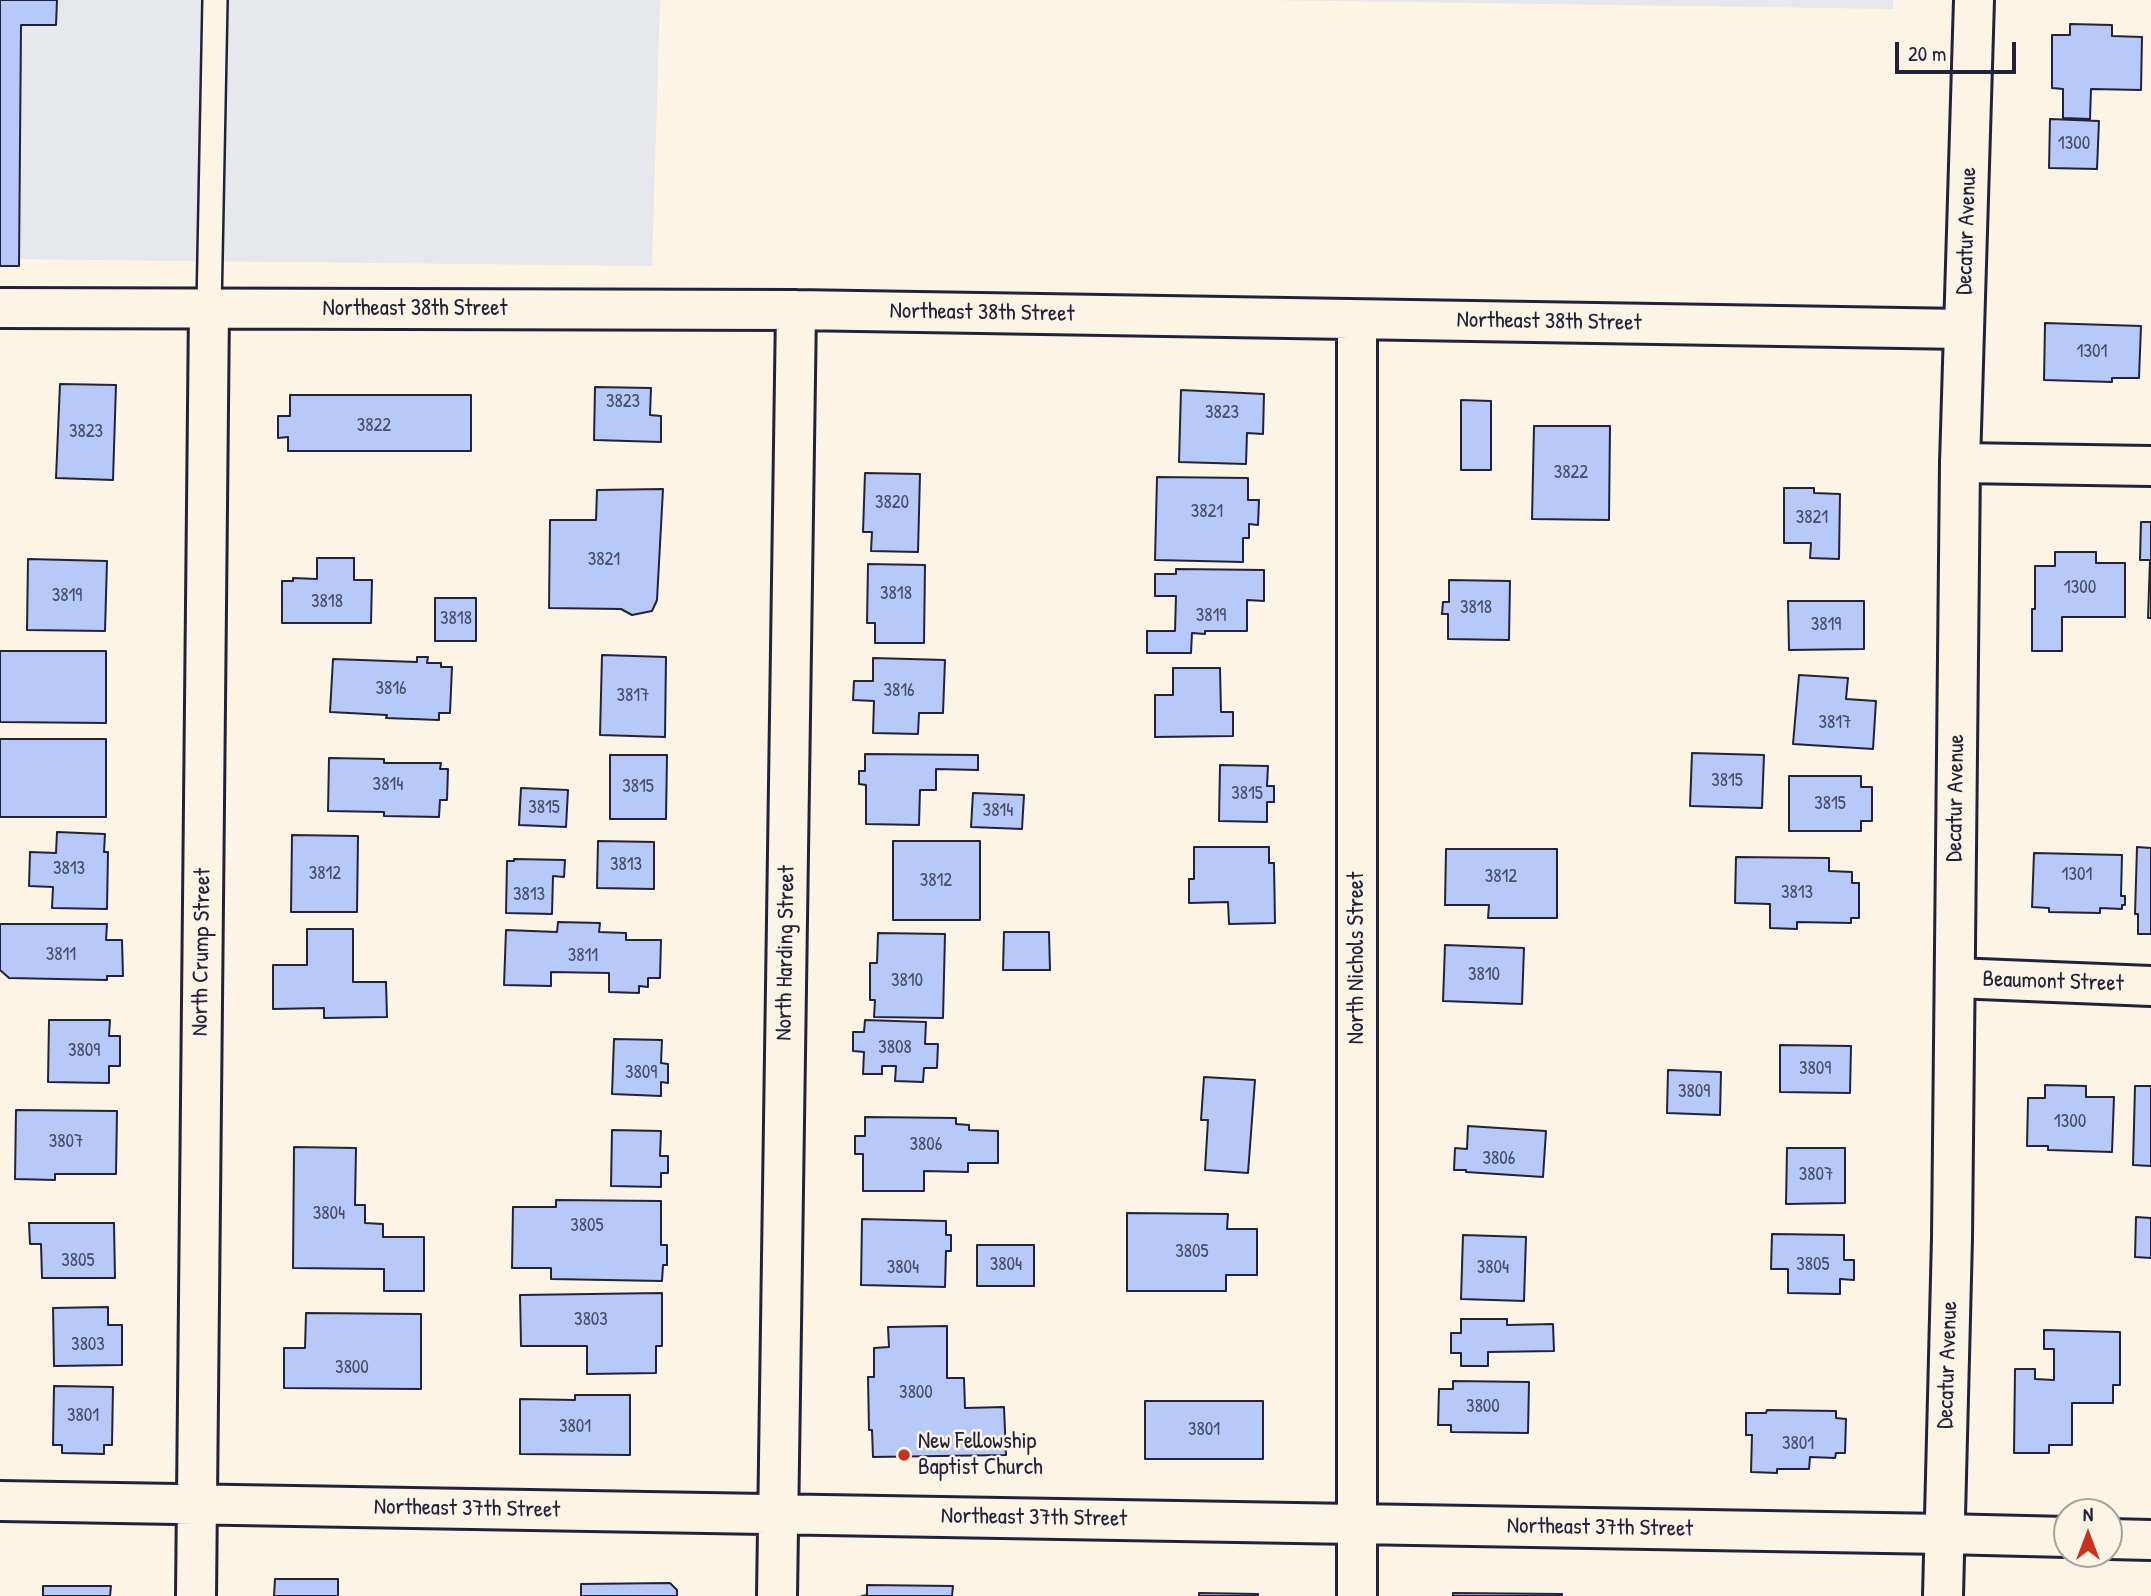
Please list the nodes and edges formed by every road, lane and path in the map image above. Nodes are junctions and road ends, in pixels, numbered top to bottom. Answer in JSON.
{"nodes":[{"id":1,"x":215,"y":0,"type":"edge"},
{"id":2,"x":1974,"y":0,"type":"edge"},
{"id":3,"x":0,"y":308,"type":"edge"},
{"id":4,"x":209,"y":308,"type":"junction"},
{"id":5,"x":796,"y":310,"type":"junction"},
{"id":6,"x":1357,"y":320,"type":"junction"},
{"id":7,"x":1964,"y":329,"type":"junction"},
{"id":8,"x":1960,"y":463,"type":"junction"},
{"id":9,"x":2151,"y":466,"type":"edge"},
{"id":10,"x":1955,"y":978,"type":"junction"},
{"id":11,"x":2151,"y":986,"type":"edge"},
{"id":12,"x":0,"y":1501,"type":"edge"},
{"id":13,"x":196,"y":1504,"type":"junction"},
{"id":14,"x":778,"y":1514,"type":"junction"},
{"id":15,"x":1358,"y":1524,"type":"junction"},
{"id":16,"x":1943,"y":1534,"type":"junction"},
{"id":17,"x":2053,"y":1537,"type":"edge"},
{"id":18,"x":2123,"y":1539,"type":"edge"},
{"id":19,"x":2151,"y":1540,"type":"edge"},
{"id":20,"x":196,"y":1596,"type":"edge"},
{"id":21,"x":776,"y":1596,"type":"edge"},
{"id":22,"x":1357,"y":1596,"type":"edge"},
{"id":23,"x":1943,"y":1596,"type":"edge"}],
"edges":[{"from":1,"to":4,"type":"lane"},
{"from":2,"to":7,"type":"street","name":"Decatur Avenue"},
{"from":3,"to":4,"type":"street","name":"Northeast 38th Street"},
{"from":4,"to":5,"type":"street","name":"Northeast 38th Street"},
{"from":4,"to":13,"type":"street","name":"North Crump Street"},
{"from":5,"to":6,"type":"street","name":"Northeast 38th Street"},
{"from":5,"to":14,"type":"street","name":"North Harding Street"},
{"from":6,"to":7,"type":"street","name":"Northeast 38th Street"},
{"from":6,"to":15,"type":"street","name":"North Nichols Street"},
{"from":7,"to":8,"type":"street","name":"Decatur Avenue"},
{"from":8,"to":9,"type":"street"},
{"from":8,"to":10,"type":"street","name":"Decatur Avenue"},
{"from":10,"to":11,"type":"street","name":"Beaumont Street"},
{"from":10,"to":16,"type":"street","name":"Decatur Avenue"},
{"from":12,"to":13,"type":"street","name":"Northeast 37th Street"},
{"from":13,"to":14,"type":"street","name":"Northeast 37th Street"},
{"from":13,"to":20,"type":"street","name":"North Crump Street"},
{"from":14,"to":15,"type":"street","name":"Northeast 37th Street"},
{"from":14,"to":21,"type":"street","name":"North Harding Street"},
{"from":15,"to":16,"type":"street","name":"Northeast 37th Street"},
{"from":15,"to":22,"type":"street","name":"North Nichols Street"},
{"from":16,"to":17,"type":"street","name":"Northeast 37th Street"},
{"from":16,"to":23,"type":"street","name":"Decatur Avenue"},
{"from":18,"to":19,"type":"street"}]}
